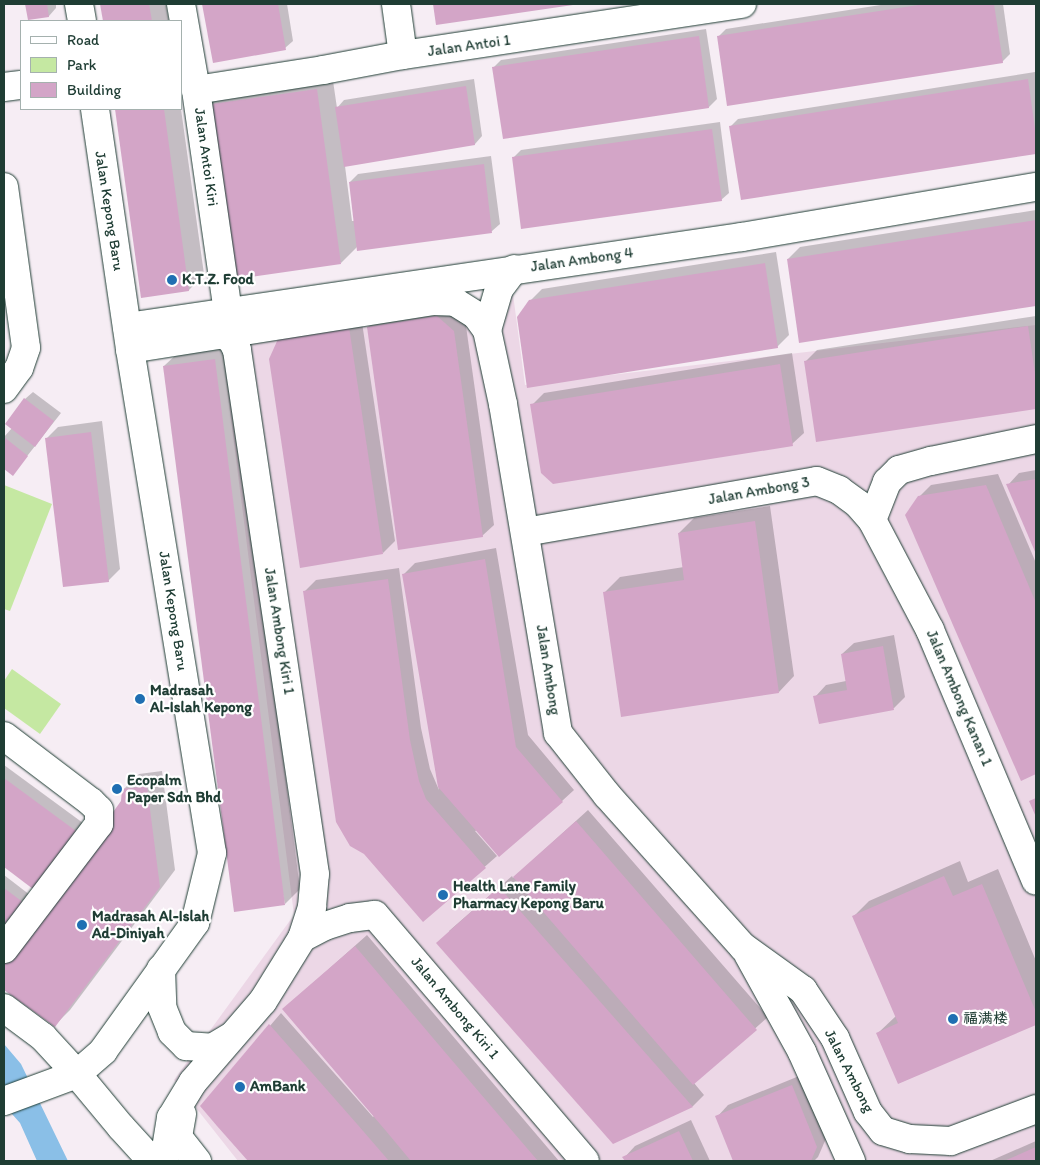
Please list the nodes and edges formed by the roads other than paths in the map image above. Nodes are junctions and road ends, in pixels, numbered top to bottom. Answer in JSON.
{"nodes":[{"id":1,"x":79,"y":4,"type":"edge"},
{"id":2,"x":181,"y":4,"type":"edge"},
{"id":3,"x":396,"y":4,"type":"edge"},
{"id":4,"x":742,"y":4,"type":"edge"},
{"id":5,"x":82,"y":20,"type":"edge"},
{"id":6,"x":403,"y":55,"type":"junction"},
{"id":7,"x":20,"y":85,"type":"edge"},
{"id":8,"x":4,"y":87,"type":"edge"},
{"id":9,"x":196,"y":90,"type":"junction"},
{"id":10,"x":95,"y":110,"type":"edge"},
{"id":11,"x":4,"y":187,"type":"edge"},
{"id":12,"x":1036,"y":187,"type":"edge"},
{"id":13,"x":514,"y":269,"type":"junction"},
{"id":14,"x":224,"y":322,"type":"junction"},
{"id":15,"x":486,"y":330,"type":"junction"},
{"id":16,"x":128,"y":338,"type":"junction"},
{"id":17,"x":4,"y":389,"type":"edge"},
{"id":18,"x":1036,"y":439,"type":"edge"},
{"id":19,"x":872,"y":520,"type":"junction"},
{"id":20,"x":525,"y":532,"type":"junction"},
{"id":21,"x":4,"y":736,"type":"edge"},
{"id":22,"x":1036,"y":881,"type":"edge"},
{"id":23,"x":302,"y":938,"type":"junction"},
{"id":24,"x":743,"y":947,"type":"junction"},
{"id":25,"x":4,"y":949,"type":"edge"},
{"id":26,"x":160,"y":969,"type":"junction"},
{"id":27,"x":4,"y":1008,"type":"edge"},
{"id":28,"x":236,"y":1034,"type":"junction"},
{"id":29,"x":77,"y":1074,"type":"junction"},
{"id":30,"x":193,"y":1082,"type":"junction"},
{"id":31,"x":4,"y":1101,"type":"edge"},
{"id":32,"x":1036,"y":1109,"type":"edge"},
{"id":33,"x":951,"y":1141,"type":"junction"},
{"id":34,"x":152,"y":1161,"type":"edge"},
{"id":35,"x":164,"y":1161,"type":"edge"},
{"id":36,"x":197,"y":1161,"type":"edge"},
{"id":37,"x":585,"y":1161,"type":"edge"},
{"id":38,"x":851,"y":1161,"type":"edge"},
{"id":39,"x":930,"y":1161,"type":"edge"}],
"edges":[{"from":1,"to":5,"type":"street"},
{"from":2,"to":9,"type":"street","name":"Jalan Antoi Kiri"},
{"from":3,"to":6,"type":"street"},
{"from":4,"to":6,"type":"street","name":"Jalan Antoi 1"},
{"from":6,"to":9,"type":"street","name":"Jalan Antoi 1"},
{"from":7,"to":8,"type":"street"},
{"from":9,"to":14,"type":"street","name":"Jalan Antoi Kiri"},
{"from":10,"to":16,"type":"street","name":"Jalan Kepong Baru"},
{"from":11,"to":17,"type":"street"},
{"from":12,"to":13,"type":"street","name":"Jalan Ambong 4"},
{"from":13,"to":14,"type":"street","name":"Jalan Ambong 4"},
{"from":13,"to":15,"type":"street"},
{"from":14,"to":15,"type":"street","name":"Jalan Ambong 4"},
{"from":14,"to":16,"type":"street","name":"Jalan Ambong 4"},
{"from":14,"to":23,"type":"street","name":"Jalan Ambong Kiri 1"},
{"from":15,"to":20,"type":"street","name":"Jalan Ambong"},
{"from":16,"to":26,"type":"street","name":"Jalan Kepong Baru"},
{"from":18,"to":19,"type":"street"},
{"from":19,"to":20,"type":"street","name":"Jalan Ambong 3"},
{"from":19,"to":22,"type":"street","name":"Jalan Ambong Kanan 1"},
{"from":20,"to":24,"type":"street","name":"Jalan Ambong"},
{"from":21,"to":25,"type":"street"},
{"from":23,"to":28,"type":"street","name":"Jalan Ambong Kiri 1"},
{"from":23,"to":37,"type":"street","name":"Jalan Ambong Kiri 1"},
{"from":24,"to":33,"type":"street","name":"Jalan Ambong"},
{"from":24,"to":38,"type":"street","name":"Jalan Ambong"},
{"from":26,"to":28,"type":"street"},
{"from":26,"to":29,"type":"street","name":"Jalan Kepong Baru"},
{"from":27,"to":29,"type":"street"},
{"from":28,"to":30,"type":"street","name":"Jalan Ambong Kiri 1"},
{"from":29,"to":31,"type":"street"},
{"from":29,"to":34,"type":"street"},
{"from":30,"to":35,"type":"street","name":"Jalan Ambong Kiri 1"},
{"from":30,"to":36,"type":"street"},
{"from":32,"to":33,"type":"street"},
{"from":33,"to":39,"type":"street"}]}
